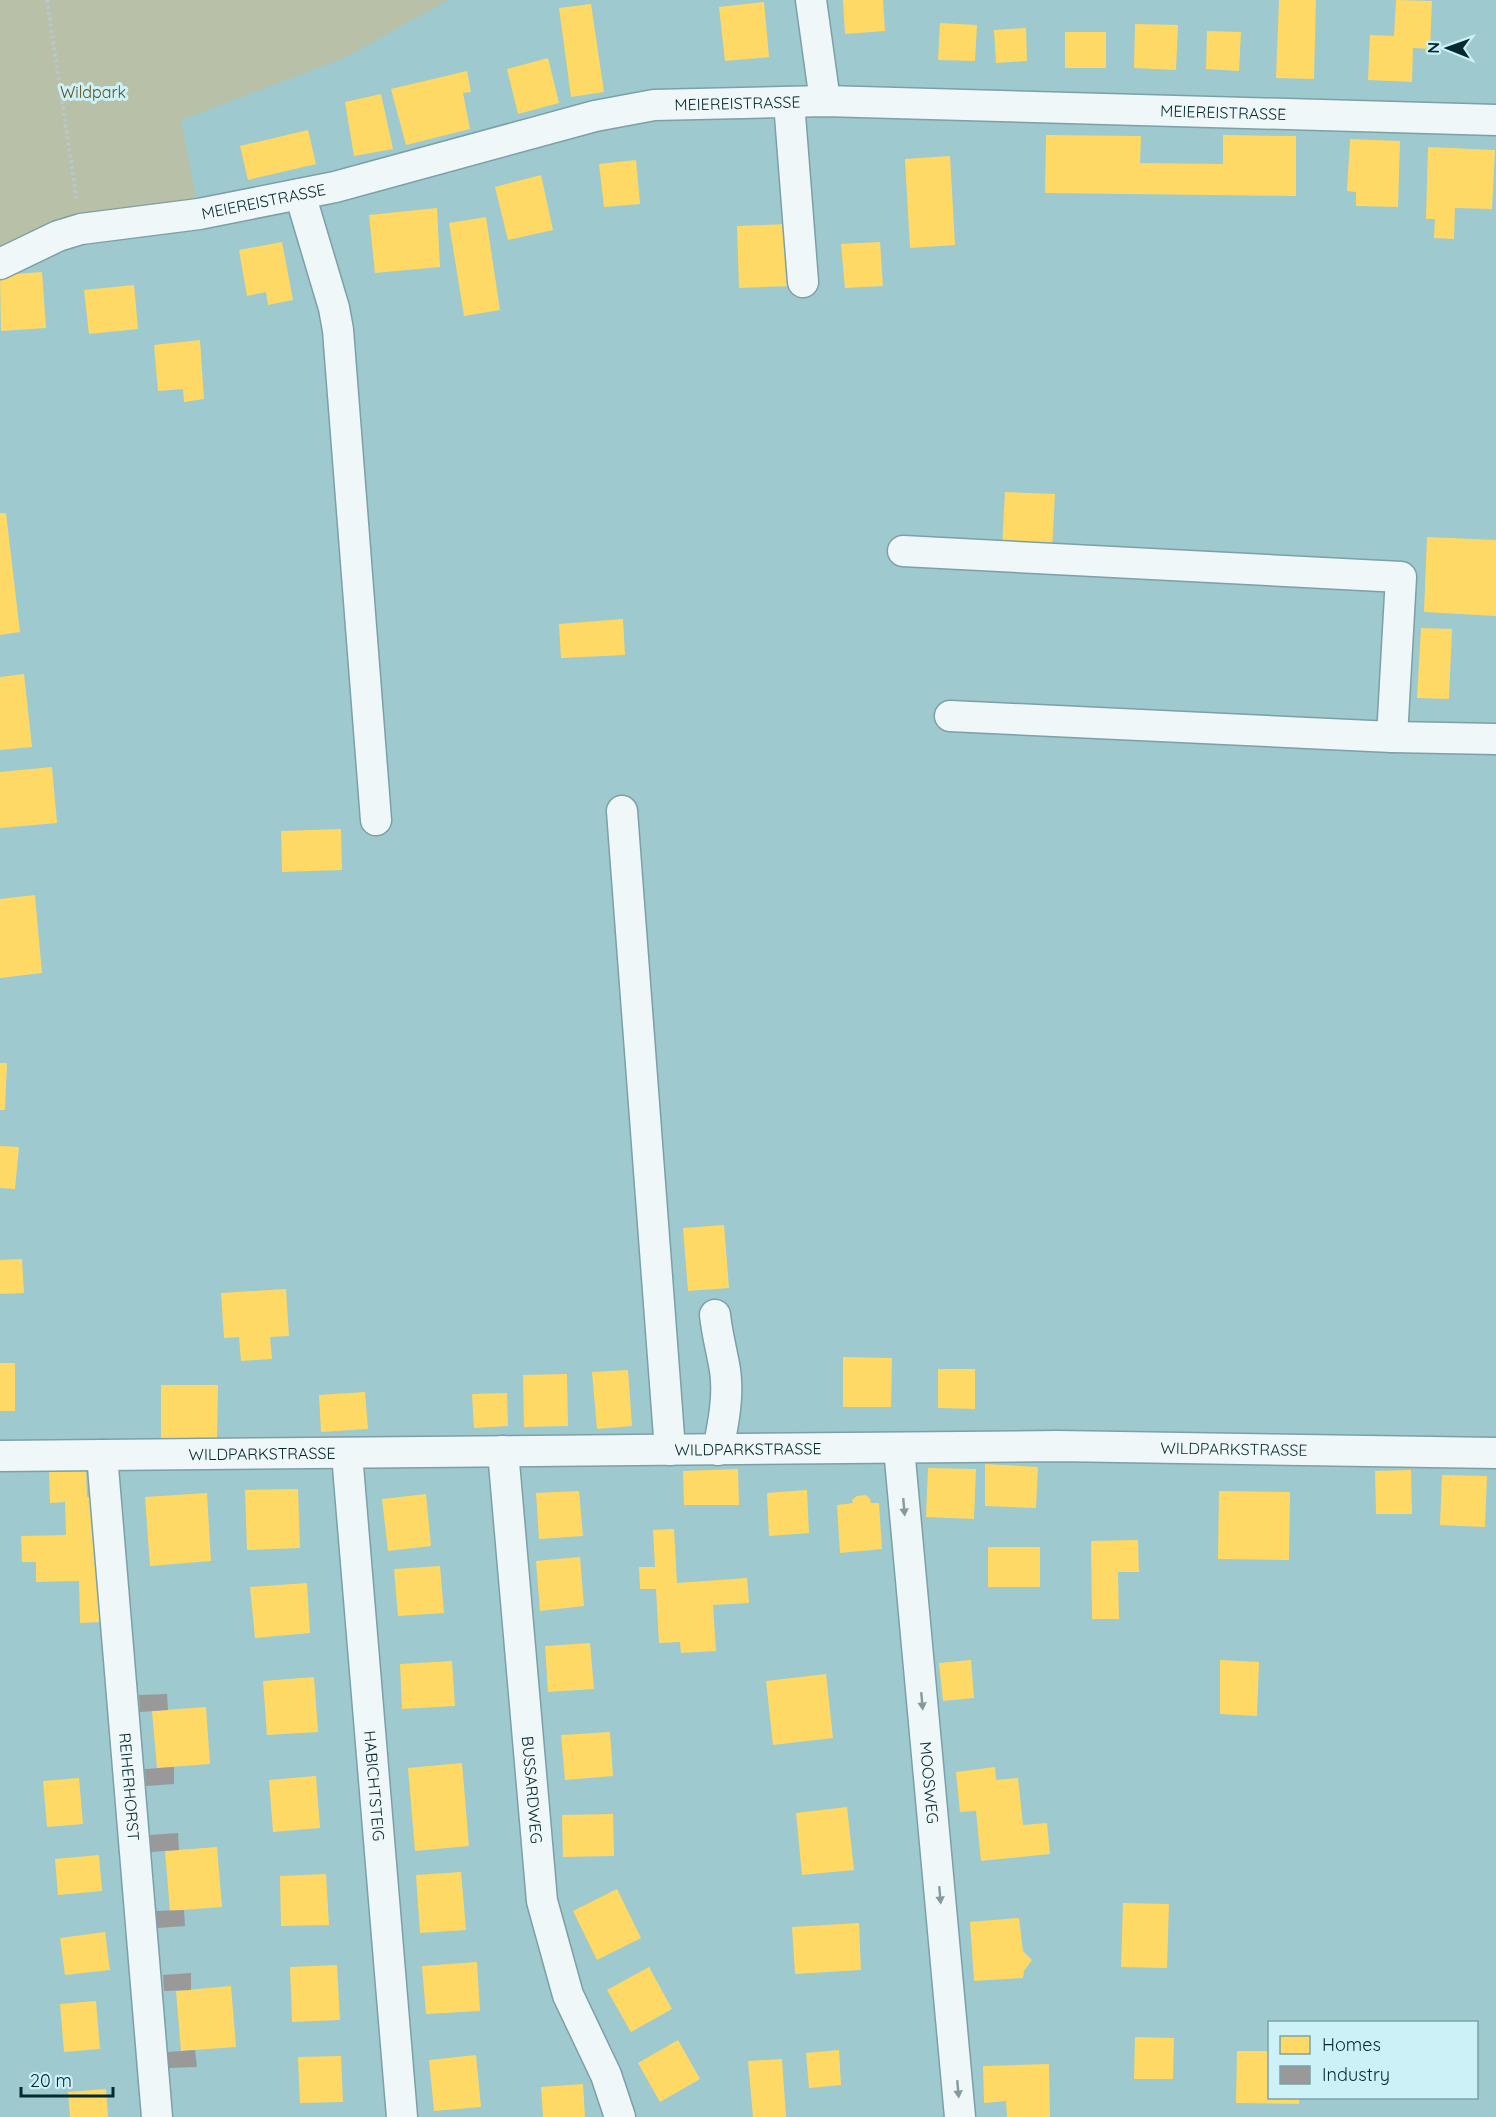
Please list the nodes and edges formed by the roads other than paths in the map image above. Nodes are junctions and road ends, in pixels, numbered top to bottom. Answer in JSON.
{"nodes":[{"id":1,"x":811,"y":0,"type":"edge"},
{"id":2,"x":825,"y":101,"type":"junction"},
{"id":3,"x":789,"y":102,"type":"junction"},
{"id":4,"x":1496,"y":120,"type":"edge"},
{"id":5,"x":300,"y":194,"type":"junction"},
{"id":6,"x":0,"y":264,"type":"edge"},
{"id":7,"x":803,"y":282,"type":"dead end"},
{"id":8,"x":903,"y":551,"type":"dead end"},
{"id":9,"x":950,"y":716,"type":"dead end"},
{"id":10,"x":1392,"y":737,"type":"junction"},
{"id":11,"x":1496,"y":739,"type":"edge"},
{"id":12,"x":621,"y":811,"type":"dead end"},
{"id":13,"x":376,"y":820,"type":"dead end"},
{"id":14,"x":715,"y":1315,"type":"dead end"},
{"id":15,"x":899,"y":1448,"type":"junction"},
{"id":16,"x":670,"y":1450,"type":"junction"},
{"id":17,"x":718,"y":1450,"type":"junction"},
{"id":18,"x":503,"y":1451,"type":"junction"},
{"id":19,"x":1496,"y":1453,"type":"edge"},
{"id":20,"x":347,"y":1454,"type":"junction"},
{"id":21,"x":102,"y":1455,"type":"junction"},
{"id":22,"x":0,"y":1456,"type":"edge"},
{"id":23,"x":157,"y":2117,"type":"edge"},
{"id":24,"x":402,"y":2117,"type":"edge"},
{"id":25,"x":620,"y":2117,"type":"edge"},
{"id":26,"x":960,"y":2117,"type":"edge"}],
"edges":[{"from":1,"to":2,"type":"street"},
{"from":2,"to":3,"type":"street","name":"MEIEREISTRASSE"},
{"from":2,"to":4,"type":"street","name":"MEIEREISTRASSE"},
{"from":3,"to":5,"type":"street","name":"MEIEREISTRASSE"},
{"from":3,"to":7,"type":"street"},
{"from":5,"to":6,"type":"street","name":"MEIEREISTRASSE"},
{"from":5,"to":13,"type":"street"},
{"from":8,"to":10,"type":"street"},
{"from":9,"to":10,"type":"street"},
{"from":10,"to":11,"type":"street"},
{"from":12,"to":16,"type":"street"},
{"from":14,"to":17,"type":"street"},
{"from":15,"to":17,"type":"street","name":"WILDPARKSTRASSE"},
{"from":15,"to":19,"type":"street","name":"WILDPARKSTRASSE"},
{"from":15,"to":26,"type":"street","name":"MOOSWEG","one_way":true},
{"from":16,"to":17,"type":"street","name":"WILDPARKSTRASSE"},
{"from":16,"to":18,"type":"street","name":"WILDPARKSTRASSE"},
{"from":18,"to":20,"type":"street","name":"WILDPARKSTRASSE"},
{"from":18,"to":25,"type":"street","name":"BUSSARDWEG"},
{"from":20,"to":21,"type":"street","name":"WILDPARKSTRASSE"},
{"from":20,"to":24,"type":"street","name":"HABICHTSTEIG"},
{"from":21,"to":22,"type":"street","name":"WILDPARKSTRASSE"},
{"from":21,"to":23,"type":"street","name":"REIHERHORST"}]}
